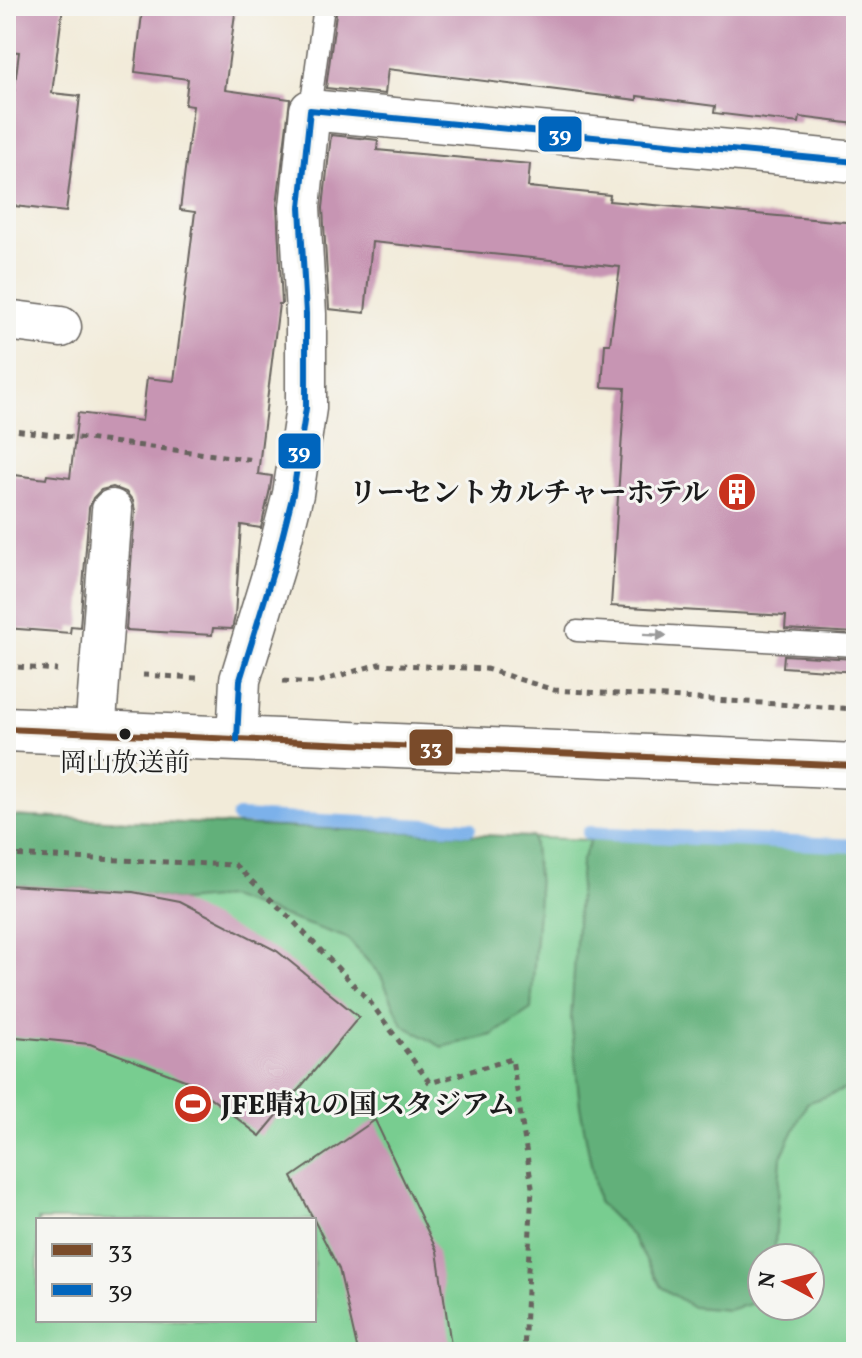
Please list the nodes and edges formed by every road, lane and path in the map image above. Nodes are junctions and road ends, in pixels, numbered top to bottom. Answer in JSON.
{"nodes":[{"id":1,"x":324,"y":6,"type":"edge"},
{"id":2,"x":310,"y":110,"type":"junction"},
{"id":3,"x":856,"y":162,"type":"edge"},
{"id":4,"x":6,"y":320,"type":"edge"},
{"id":5,"x":61,"y":327,"type":"dead end"},
{"id":6,"x":6,"y":429,"type":"edge"},
{"id":7,"x":297,"y":465,"type":"junction"},
{"id":8,"x":112,"y":510,"type":"dead end"},
{"id":9,"x":577,"y":631,"type":"dead end"},
{"id":10,"x":856,"y":646,"type":"edge"},
{"id":11,"x":6,"y":666,"type":"edge"},
{"id":12,"x":99,"y":673,"type":"junction"},
{"id":13,"x":240,"y":680,"type":"junction"},
{"id":14,"x":856,"y":709,"type":"edge"},
{"id":15,"x":6,"y":729,"type":"edge"},
{"id":16,"x":95,"y":734,"type":"junction"},
{"id":17,"x":237,"y":740,"type":"junction"},
{"id":18,"x":856,"y":766,"type":"edge"},
{"id":19,"x":6,"y":855,"type":"edge"},
{"id":20,"x":524,"y":1352,"type":"edge"}],
"edges":[{"from":1,"to":2,"type":"lane"},
{"from":2,"to":3,"type":"street"},
{"from":2,"to":7,"type":"street"},
{"from":4,"to":5,"type":"street"},
{"from":6,"to":7,"type":"path"},
{"from":7,"to":13,"type":"street"},
{"from":8,"to":12,"type":"street"},
{"from":9,"to":10,"type":"lane","one_way":true},
{"from":11,"to":12,"type":"path"},
{"from":12,"to":13,"type":"path"},
{"from":12,"to":16,"type":"street"},
{"from":13,"to":14,"type":"path"},
{"from":13,"to":17,"type":"street"},
{"from":15,"to":16,"type":"highway"},
{"from":16,"to":17,"type":"highway"},
{"from":17,"to":18,"type":"highway"},
{"from":19,"to":20,"type":"path"}]}
